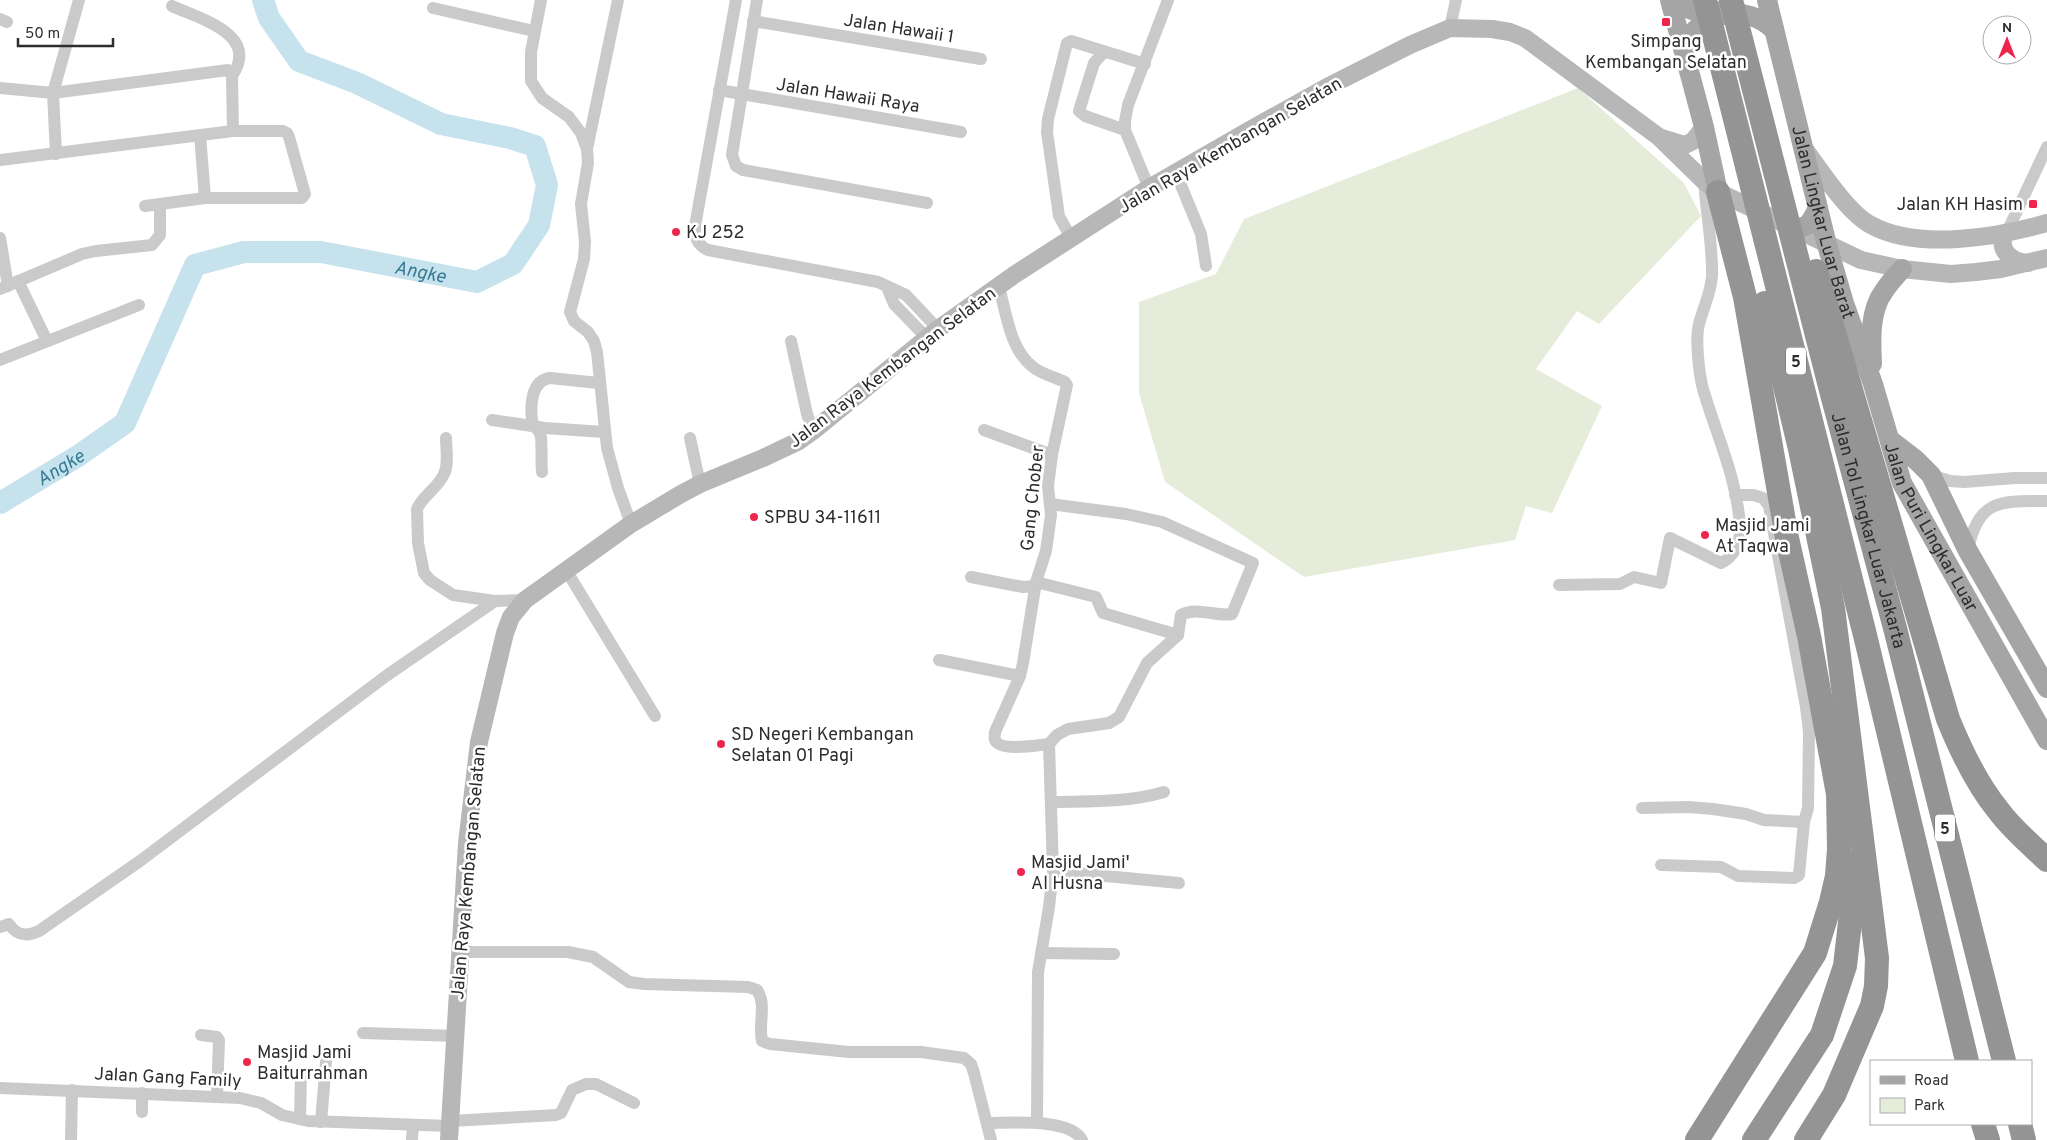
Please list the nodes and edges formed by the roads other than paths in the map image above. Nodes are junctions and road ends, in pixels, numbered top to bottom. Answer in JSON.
{"nodes":[{"id":1,"x":79,"y":0,"type":"edge"},
{"id":2,"x":541,"y":0,"type":"edge"},
{"id":3,"x":618,"y":0,"type":"edge"},
{"id":4,"x":736,"y":0,"type":"edge"},
{"id":5,"x":757,"y":0,"type":"edge"},
{"id":6,"x":1168,"y":0,"type":"edge"},
{"id":7,"x":1456,"y":0,"type":"edge"},
{"id":8,"x":1670,"y":0,"type":"edge"},
{"id":9,"x":1676,"y":0,"type":"edge"},
{"id":10,"x":1705,"y":0,"type":"edge"},
{"id":11,"x":1731,"y":0,"type":"edge"},
{"id":12,"x":1740,"y":0,"type":"edge"},
{"id":13,"x":1767,"y":0,"type":"edge"},
{"id":14,"x":172,"y":6,"type":"dead end"},
{"id":15,"x":433,"y":8,"type":"dead end"},
{"id":16,"x":753,"y":21,"type":"junction"},
{"id":17,"x":1450,"y":28,"type":"junction"},
{"id":18,"x":1678,"y":28,"type":"junction"},
{"id":19,"x":534,"y":32,"type":"junction"},
{"id":20,"x":1776,"y":36,"type":"junction"},
{"id":21,"x":1104,"y":52,"type":"junction"},
{"id":22,"x":981,"y":59,"type":"dead end"},
{"id":23,"x":1686,"y":60,"type":"junction"},
{"id":24,"x":1145,"y":64,"type":"junction"},
{"id":25,"x":232,"y":76,"type":"junction"},
{"id":26,"x":1752,"y":83,"type":"junction"},
{"id":27,"x":1728,"y":87,"type":"junction"},
{"id":28,"x":0,"y":88,"type":"edge"},
{"id":29,"x":53,"y":93,"type":"junction"},
{"id":30,"x":730,"y":93,"type":"junction"},
{"id":31,"x":1704,"y":127,"type":"junction"},
{"id":32,"x":1125,"y":130,"type":"junction"},
{"id":33,"x":233,"y":131,"type":"junction"},
{"id":34,"x":962,"y":132,"type":"dead end"},
{"id":35,"x":200,"y":135,"type":"junction"},
{"id":36,"x":1659,"y":138,"type":"junction"},
{"id":37,"x":2047,"y":147,"type":"edge"},
{"id":38,"x":1803,"y":148,"type":"junction"},
{"id":39,"x":587,"y":149,"type":"junction"},
{"id":40,"x":56,"y":154,"type":"junction"},
{"id":41,"x":0,"y":160,"type":"edge"},
{"id":42,"x":1176,"y":173,"type":"junction"},
{"id":43,"x":1711,"y":187,"type":"junction"},
{"id":44,"x":1149,"y":188,"type":"junction"},
{"id":45,"x":205,"y":198,"type":"junction"},
{"id":46,"x":927,"y":203,"type":"dead end"},
{"id":47,"x":160,"y":204,"type":"junction"},
{"id":48,"x":145,"y":206,"type":"dead end"},
{"id":49,"x":1818,"y":208,"type":"junction"},
{"id":50,"x":2047,"y":223,"type":"edge"},
{"id":51,"x":1797,"y":230,"type":"junction"},
{"id":52,"x":2006,"y":232,"type":"junction"},
{"id":53,"x":0,"y":238,"type":"edge"},
{"id":54,"x":1070,"y":238,"type":"junction"},
{"id":55,"x":1827,"y":244,"type":"junction"},
{"id":56,"x":2047,"y":258,"type":"edge"},
{"id":57,"x":2029,"y":263,"type":"junction"},
{"id":58,"x":1206,"y":266,"type":"dead end"},
{"id":59,"x":1902,"y":269,"type":"junction"},
{"id":60,"x":9,"y":285,"type":"edge"},
{"id":61,"x":999,"y":286,"type":"junction"},
{"id":62,"x":139,"y":305,"type":"dead end"},
{"id":63,"x":932,"y":333,"type":"junction"},
{"id":64,"x":47,"y":341,"type":"junction"},
{"id":65,"x":791,"y":341,"type":"dead end"},
{"id":66,"x":0,"y":360,"type":"edge"},
{"id":67,"x":599,"y":383,"type":"junction"},
{"id":68,"x":1872,"y":384,"type":"junction"},
{"id":69,"x":492,"y":420,"type":"dead end"},
{"id":70,"x":534,"y":426,"type":"junction"},
{"id":71,"x":984,"y":430,"type":"dead end"},
{"id":72,"x":813,"y":431,"type":"junction"},
{"id":73,"x":604,"y":432,"type":"junction"},
{"id":74,"x":446,"y":438,"type":"dead end"},
{"id":75,"x":690,"y":438,"type":"dead end"},
{"id":76,"x":1890,"y":440,"type":"junction"},
{"id":77,"x":1052,"y":455,"type":"junction"},
{"id":78,"x":542,"y":472,"type":"dead end"},
{"id":79,"x":1930,"y":475,"type":"junction"},
{"id":80,"x":2047,"y":478,"type":"edge"},
{"id":81,"x":700,"y":484,"type":"junction"},
{"id":82,"x":1735,"y":495,"type":"junction"},
{"id":83,"x":2047,"y":501,"type":"edge"},
{"id":84,"x":1050,"y":504,"type":"junction"},
{"id":85,"x":631,"y":524,"type":"junction"},
{"id":86,"x":1968,"y":551,"type":"junction"},
{"id":87,"x":566,"y":570,"type":"junction"},
{"id":88,"x":971,"y":576,"type":"dead end"},
{"id":89,"x":1036,"y":584,"type":"junction"},
{"id":90,"x":1559,"y":585,"type":"dead end"},
{"id":91,"x":524,"y":600,"type":"junction"},
{"id":92,"x":495,"y":601,"type":"junction"},
{"id":93,"x":1178,"y":634,"type":"junction"},
{"id":94,"x":939,"y":660,"type":"dead end"},
{"id":95,"x":1020,"y":676,"type":"junction"},
{"id":96,"x":2047,"y":688,"type":"edge"},
{"id":97,"x":654,"y":716,"type":"dead end"},
{"id":98,"x":2047,"y":740,"type":"edge"},
{"id":99,"x":1049,"y":744,"type":"junction"},
{"id":100,"x":1164,"y":792,"type":"dead end"},
{"id":101,"x":1051,"y":802,"type":"junction"},
{"id":102,"x":1642,"y":808,"type":"dead end"},
{"id":103,"x":1804,"y":822,"type":"junction"},
{"id":104,"x":1863,"y":842,"type":"junction"},
{"id":105,"x":2047,"y":860,"type":"edge"},
{"id":106,"x":1661,"y":865,"type":"dead end"},
{"id":107,"x":1053,"y":871,"type":"junction"},
{"id":108,"x":1179,"y":883,"type":"dead end"},
{"id":109,"x":0,"y":927,"type":"edge"},
{"id":110,"x":460,"y":952,"type":"junction"},
{"id":111,"x":1041,"y":953,"type":"junction"},
{"id":112,"x":1114,"y":954,"type":"dead end"},
{"id":113,"x":363,"y":1033,"type":"dead end"},
{"id":114,"x":201,"y":1035,"type":"dead end"},
{"id":115,"x":456,"y":1036,"type":"junction"},
{"id":116,"x":1967,"y":1060,"type":"edge"},
{"id":117,"x":2004,"y":1060,"type":"edge"},
{"id":118,"x":326,"y":1062,"type":"dead end"},
{"id":119,"x":300,"y":1073,"type":"dead end"},
{"id":120,"x":0,"y":1088,"type":"edge"},
{"id":121,"x":72,"y":1090,"type":"junction"},
{"id":122,"x":142,"y":1093,"type":"junction"},
{"id":123,"x":217,"y":1096,"type":"junction"},
{"id":124,"x":634,"y":1103,"type":"dead end"},
{"id":125,"x":142,"y":1112,"type":"dead end"},
{"id":126,"x":300,"y":1119,"type":"junction"},
{"id":127,"x":321,"y":1122,"type":"junction"},
{"id":128,"x":1036,"y":1123,"type":"junction"},
{"id":129,"x":413,"y":1125,"type":"junction"},
{"id":130,"x":1983,"y":1125,"type":"edge"},
{"id":131,"x":2020,"y":1125,"type":"edge"},
{"id":132,"x":450,"y":1129,"type":"edge"},
{"id":133,"x":991,"y":1134,"type":"edge"},
{"id":134,"x":71,"y":1140,"type":"edge"},
{"id":135,"x":412,"y":1140,"type":"edge"},
{"id":136,"x":1082,"y":1140,"type":"edge"},
{"id":137,"x":1697,"y":1140,"type":"edge"},
{"id":138,"x":1754,"y":1140,"type":"edge"},
{"id":139,"x":1806,"y":1140,"type":"edge"},
{"id":140,"x":1988,"y":1140,"type":"edge"},
{"id":141,"x":2024,"y":1140,"type":"edge"}],
"edges":[{"from":1,"to":29,"type":"street"},
{"from":2,"to":19,"type":"street"},
{"from":3,"to":39,"type":"street"},
{"from":4,"to":30,"type":"street"},
{"from":5,"to":16,"type":"street"},
{"from":6,"to":24,"type":"street"},
{"from":7,"to":17,"type":"street"},
{"from":8,"to":18,"type":"main road"},
{"from":9,"to":12,"type":"main road"},
{"from":10,"to":27,"type":"highway","name":"Jalan Tol Lingkar Luar Jakarta","number":"5"},
{"from":11,"to":26,"type":"highway","name":"Jalan Tol Lingkar Luar Jakarta","number":"5"},
{"from":13,"to":20,"type":"main road","name":"Jalan Lingkar Luar Barat"},
{"from":14,"to":25,"type":"street"},
{"from":15,"to":19,"type":"street"},
{"from":16,"to":22,"type":"street","name":"Jalan Hawaii 1"},
{"from":16,"to":30,"type":"street"},
{"from":17,"to":36,"type":"main road","name":"Jalan Raya Kembangan Selatan"},
{"from":17,"to":42,"type":"main road","name":"Jalan Raya Kembangan Selatan"},
{"from":18,"to":20,"type":"main road"},
{"from":18,"to":23,"type":"main road"},
{"from":19,"to":39,"type":"street"},
{"from":20,"to":23,"type":"main road"},
{"from":20,"to":38,"type":"main road","name":"Jalan Lingkar Luar Barat"},
{"from":21,"to":24,"type":"street"},
{"from":21,"to":32,"type":"street"},
{"from":21,"to":54,"type":"street"},
{"from":23,"to":31,"type":"main road"},
{"from":24,"to":32,"type":"street"},
{"from":25,"to":29,"type":"street"},
{"from":25,"to":33,"type":"street"},
{"from":26,"to":105,"type":"highway"},
{"from":26,"to":117,"type":"highway","name":"Jalan Tol Lingkar Luar Jakarta","number":"5"},
{"from":27,"to":104,"type":"highway"},
{"from":27,"to":116,"type":"highway","name":"Jalan Tol Lingkar Luar Jakarta","number":"5"},
{"from":28,"to":29,"type":"street"},
{"from":29,"to":40,"type":"street"},
{"from":30,"to":34,"type":"street","name":"Jalan Hawaii Raya"},
{"from":30,"to":46,"type":"street"},
{"from":30,"to":63,"type":"street"},
{"from":31,"to":36,"type":"main road","name":"Jalan Raya Kembangan Selatan"},
{"from":31,"to":43,"type":"main road"},
{"from":32,"to":44,"type":"street"},
{"from":33,"to":35,"type":"street"},
{"from":33,"to":45,"type":"street"},
{"from":35,"to":40,"type":"street"},
{"from":35,"to":45,"type":"street"},
{"from":36,"to":43,"type":"main road","name":"Jalan Raya Kembangan Selatan"},
{"from":37,"to":52,"type":"street"},
{"from":38,"to":49,"type":"main road","name":"Jalan Lingkar Luar Barat"},
{"from":38,"to":52,"type":"main road"},
{"from":39,"to":67,"type":"street"},
{"from":40,"to":41,"type":"street"},
{"from":42,"to":44,"type":"main road","name":"Jalan Raya Kembangan Selatan"},
{"from":42,"to":58,"type":"street"},
{"from":43,"to":51,"type":"main road","name":"Jalan Raya Kembangan Selatan"},
{"from":43,"to":82,"type":"street"},
{"from":43,"to":137,"type":"highway"},
{"from":44,"to":54,"type":"main road","name":"Jalan Raya Kembangan Selatan"},
{"from":45,"to":47,"type":"street"},
{"from":47,"to":48,"type":"street"},
{"from":47,"to":60,"type":"street"},
{"from":49,"to":51,"type":"main road"},
{"from":49,"to":55,"type":"main road","name":"Jalan Lingkar Luar Barat"},
{"from":50,"to":52,"type":"main road"},
{"from":51,"to":55,"type":"main road","name":"Jalan Raya Kembangan Selatan"},
{"from":52,"to":57,"type":"main road"},
{"from":53,"to":60,"type":"street"},
{"from":54,"to":61,"type":"main road","name":"Jalan Raya Kembangan Selatan"},
{"from":55,"to":59,"type":"main road","name":"Jalan Raya Kembangan Selatan"},
{"from":55,"to":68,"type":"main road","name":"Jalan Lingkar Luar Barat"},
{"from":56,"to":57,"type":"main road","name":"Jalan Raya Kembangan Selatan"},
{"from":57,"to":59,"type":"main road","name":"Jalan Raya Kembangan Selatan"},
{"from":59,"to":68,"type":"main road"},
{"from":60,"to":64,"type":"street"},
{"from":61,"to":63,"type":"main road","name":"Jalan Raya Kembangan Selatan"},
{"from":61,"to":77,"type":"street","name":"Gang Chober"},
{"from":62,"to":64,"type":"street"},
{"from":63,"to":72,"type":"main road","name":"Jalan Raya Kembangan Selatan"},
{"from":64,"to":66,"type":"street"},
{"from":65,"to":72,"type":"street"},
{"from":67,"to":70,"type":"street"},
{"from":67,"to":73,"type":"street"},
{"from":68,"to":76,"type":"main road","name":"Jalan Lingkar Luar Barat"},
{"from":69,"to":70,"type":"street"},
{"from":70,"to":73,"type":"street"},
{"from":70,"to":78,"type":"street"},
{"from":71,"to":77,"type":"street"},
{"from":72,"to":81,"type":"main road","name":"Jalan Raya Kembangan Selatan"},
{"from":73,"to":85,"type":"street"},
{"from":74,"to":92,"type":"street"},
{"from":75,"to":81,"type":"street"},
{"from":76,"to":79,"type":"main road","name":"Jalan Puri Lingkar Luar"},
{"from":76,"to":98,"type":"main road","name":"Jalan Puri Lingkar Luar"},
{"from":77,"to":84,"type":"street","name":"Gang Chober"},
{"from":79,"to":80,"type":"street"},
{"from":79,"to":86,"type":"main road","name":"Jalan Puri Lingkar Luar"},
{"from":81,"to":85,"type":"main road","name":"Jalan Raya Kembangan Selatan"},
{"from":82,"to":90,"type":"street"},
{"from":82,"to":103,"type":"street"},
{"from":83,"to":86,"type":"street"},
{"from":84,"to":89,"type":"street","name":"Gang Chober"},
{"from":84,"to":93,"type":"street"},
{"from":85,"to":87,"type":"main road","name":"Jalan Raya Kembangan Selatan"},
{"from":86,"to":96,"type":"main road","name":"Jalan Puri Lingkar Luar"},
{"from":87,"to":91,"type":"main road","name":"Jalan Raya Kembangan Selatan"},
{"from":87,"to":97,"type":"street"},
{"from":88,"to":89,"type":"street"},
{"from":89,"to":93,"type":"street"},
{"from":89,"to":95,"type":"street","name":"Gang Chober"},
{"from":91,"to":92,"type":"street"},
{"from":91,"to":110,"type":"main road","name":"Jalan Raya Kembangan Selatan"},
{"from":92,"to":109,"type":"street"},
{"from":93,"to":99,"type":"street"},
{"from":94,"to":95,"type":"street"},
{"from":95,"to":99,"type":"street","name":"Gang Chober"},
{"from":99,"to":101,"type":"street"},
{"from":100,"to":101,"type":"street"},
{"from":101,"to":107,"type":"street"},
{"from":102,"to":103,"type":"street"},
{"from":103,"to":106,"type":"street"},
{"from":104,"to":138,"type":"highway"},
{"from":104,"to":139,"type":"highway"},
{"from":107,"to":108,"type":"street"},
{"from":107,"to":111,"type":"street"},
{"from":110,"to":115,"type":"main road","name":"Jalan Raya Kembangan Selatan"},
{"from":110,"to":133,"type":"street"},
{"from":111,"to":112,"type":"street"},
{"from":111,"to":128,"type":"street"},
{"from":113,"to":115,"type":"street"},
{"from":114,"to":123,"type":"street"},
{"from":115,"to":132,"type":"main road","name":"Jalan Raya Kembangan Selatan"},
{"from":118,"to":127,"type":"street"},
{"from":119,"to":126,"type":"street"},
{"from":120,"to":121,"type":"street","name":"Jalan Gang Family"},
{"from":121,"to":122,"type":"street","name":"Jalan Gang Family"},
{"from":121,"to":134,"type":"street"},
{"from":122,"to":123,"type":"street","name":"Jalan Gang Family"},
{"from":122,"to":125,"type":"street"},
{"from":123,"to":126,"type":"street","name":"Jalan Gang Family"},
{"from":124,"to":132,"type":"street","name":"Jalan Gang Family"},
{"from":126,"to":127,"type":"street","name":"Jalan Gang Family"},
{"from":127,"to":129,"type":"street","name":"Jalan Gang Family"},
{"from":128,"to":133,"type":"street"},
{"from":128,"to":136,"type":"street"},
{"from":129,"to":132,"type":"street","name":"Jalan Gang Family"},
{"from":129,"to":135,"type":"street"},
{"from":130,"to":140,"type":"highway"},
{"from":131,"to":141,"type":"highway"}]}
